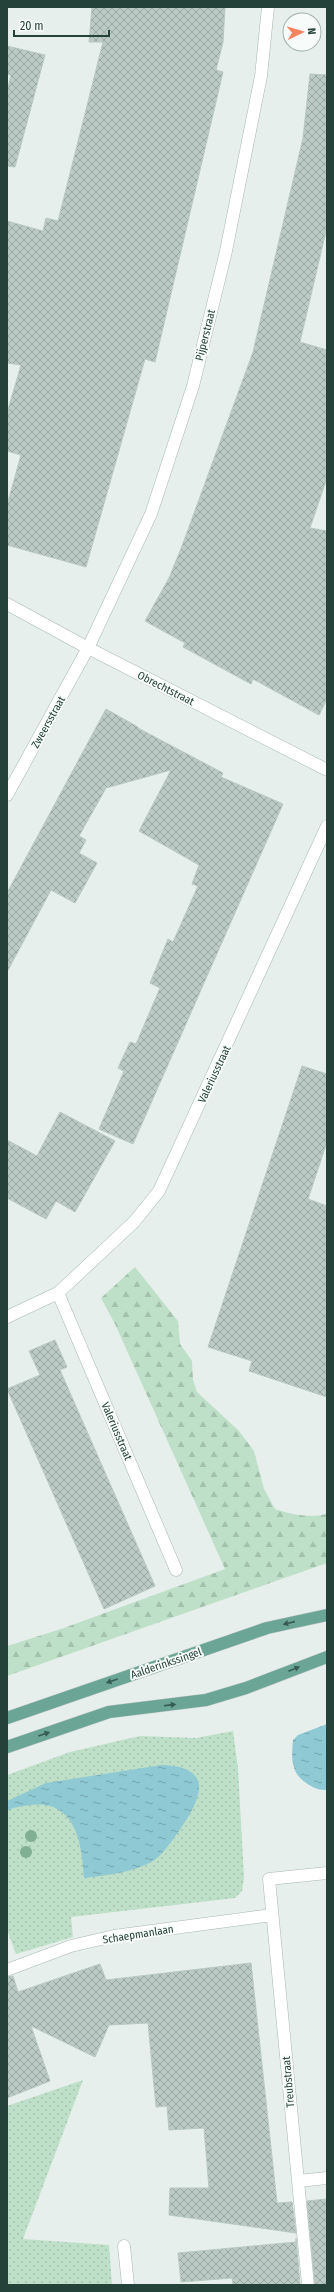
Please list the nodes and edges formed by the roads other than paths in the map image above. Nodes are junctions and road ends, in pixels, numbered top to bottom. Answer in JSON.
{"nodes":[{"id":1,"x":268,"y":7,"type":"edge"},
{"id":2,"x":7,"y":604,"type":"edge"},
{"id":3,"x":88,"y":648,"type":"junction"},
{"id":4,"x":327,"y":770,"type":"edge"},
{"id":5,"x":7,"y":795,"type":"edge"},
{"id":6,"x":327,"y":826,"type":"edge"},
{"id":7,"x":58,"y":1293,"type":"junction"},
{"id":8,"x":7,"y":1317,"type":"edge"},
{"id":9,"x":176,"y":1570,"type":"dead end"},
{"id":10,"x":327,"y":1615,"type":"edge"},
{"id":11,"x":327,"y":1657,"type":"edge"},
{"id":12,"x":7,"y":1718,"type":"edge"},
{"id":13,"x":7,"y":1747,"type":"edge"},
{"id":14,"x":327,"y":1873,"type":"edge"},
{"id":15,"x":272,"y":1915,"type":"junction"},
{"id":16,"x":7,"y":1970,"type":"edge"},
{"id":17,"x":327,"y":2178,"type":"edge"},
{"id":18,"x":298,"y":2181,"type":"junction"},
{"id":19,"x":124,"y":2246,"type":"dead end"},
{"id":20,"x":128,"y":2285,"type":"edge"},
{"id":21,"x":308,"y":2285,"type":"edge"}],
"edges":[{"from":1,"to":3,"type":"street","name":"Pijperstraat"},
{"from":2,"to":3,"type":"street","name":"Obrechtstraat"},
{"from":3,"to":4,"type":"street","name":"Obrechtstraat"},
{"from":3,"to":5,"type":"street","name":"Zweersstraat"},
{"from":6,"to":7,"type":"street","name":"Valeriusstraat"},
{"from":7,"to":8,"type":"street","name":"Valeriusstraat"},
{"from":7,"to":9,"type":"street","name":"Valeriusstraat"},
{"from":10,"to":12,"type":"main road","name":"Aalderinkssingel","one_way":true},
{"from":13,"to":11,"type":"main road","one_way":true},
{"from":14,"to":15,"type":"street","name":"Treubstraat"},
{"from":15,"to":16,"type":"street","name":"Schaepmanlaan"},
{"from":15,"to":18,"type":"street","name":"Treubstraat"},
{"from":17,"to":18,"type":"street"},
{"from":18,"to":21,"type":"street","name":"Treubstraat"},
{"from":19,"to":20,"type":"street"}]}
